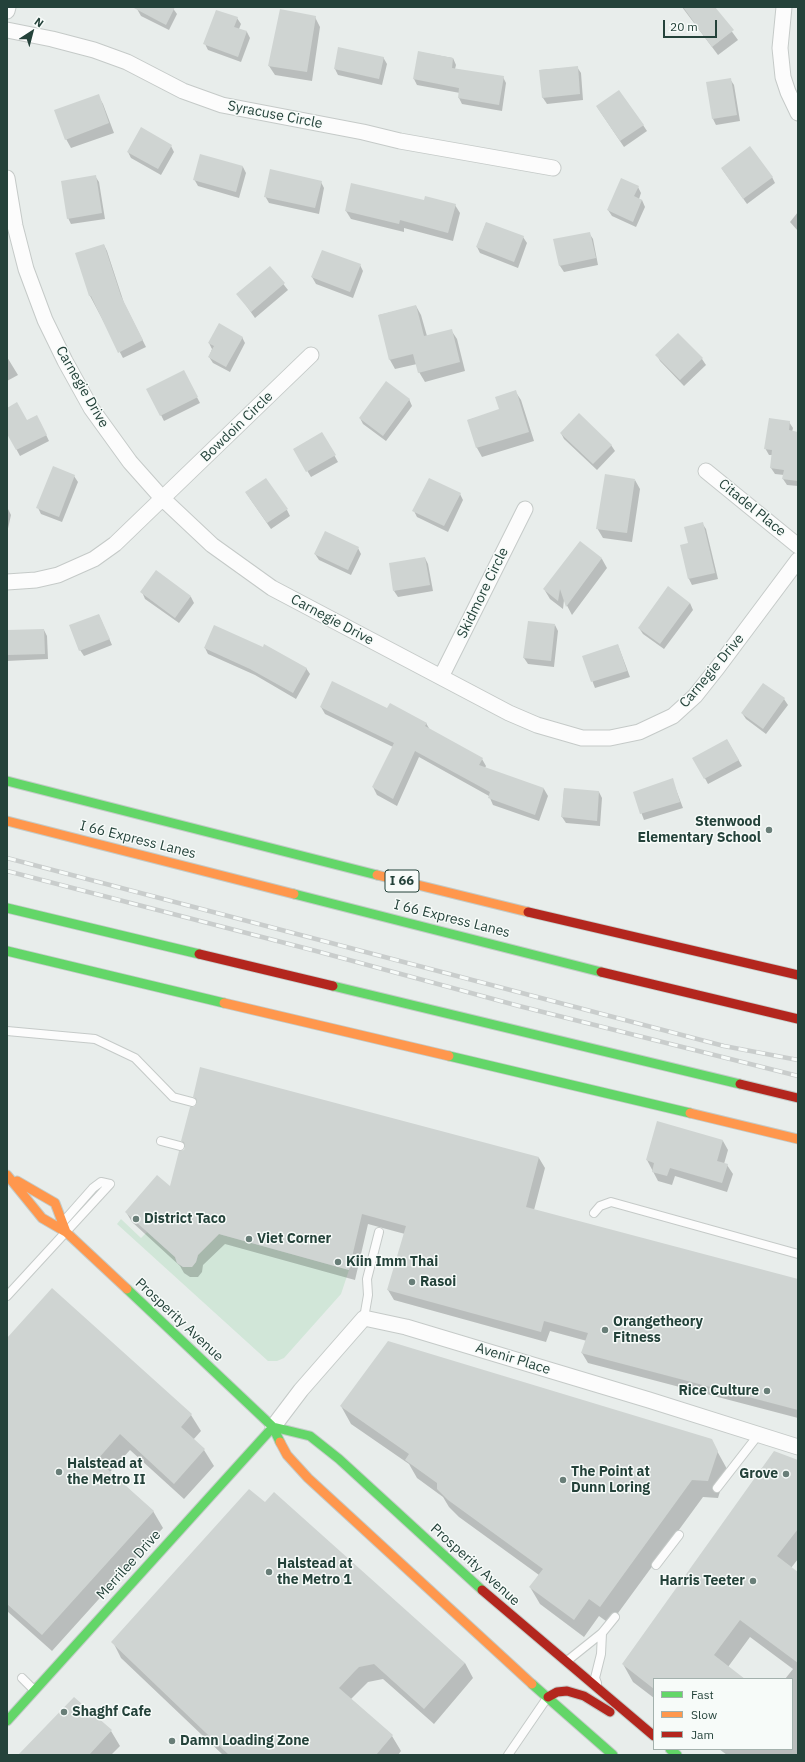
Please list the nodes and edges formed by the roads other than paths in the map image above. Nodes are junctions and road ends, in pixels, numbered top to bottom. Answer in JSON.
{"nodes":[{"id":1,"x":8,"y":7,"type":"edge"},
{"id":2,"x":784,"y":7,"type":"edge"},
{"id":3,"x":7,"y":11,"type":"edge"},
{"id":4,"x":7,"y":30,"type":"edge"},
{"id":5,"x":798,"y":113,"type":"edge"},
{"id":6,"x":553,"y":168,"type":"dead end"},
{"id":7,"x":7,"y":178,"type":"edge"},
{"id":8,"x":311,"y":355,"type":"dead end"},
{"id":9,"x":706,"y":471,"type":"dead end"},
{"id":10,"x":162,"y":498,"type":"junction"},
{"id":11,"x":525,"y":509,"type":"dead end"},
{"id":12,"x":798,"y":546,"type":"edge"},
{"id":13,"x":798,"y":560,"type":"edge"},
{"id":14,"x":7,"y":582,"type":"edge"},
{"id":15,"x":441,"y":677,"type":"junction"},
{"id":16,"x":7,"y":782,"type":"edge"},
{"id":17,"x":7,"y":821,"type":"edge"},
{"id":18,"x":7,"y":898,"type":"edge"},
{"id":19,"x":7,"y":908,"type":"edge"},
{"id":20,"x":7,"y":951,"type":"edge"},
{"id":21,"x":202,"y":954,"type":"junction"},
{"id":22,"x":798,"y":975,"type":"edge"},
{"id":23,"x":798,"y":1019,"type":"edge"},
{"id":24,"x":7,"y":1031,"type":"edge"},
{"id":25,"x":798,"y":1098,"type":"edge"},
{"id":26,"x":192,"y":1102,"type":"dead end"},
{"id":27,"x":798,"y":1139,"type":"edge"},
{"id":28,"x":161,"y":1141,"type":"dead end"},
{"id":29,"x":180,"y":1146,"type":"dead end"},
{"id":30,"x":8,"y":1176,"type":"edge"},
{"id":31,"x":594,"y":1213,"type":"dead end"},
{"id":32,"x":62,"y":1228,"type":"junction"},
{"id":33,"x":379,"y":1232,"type":"dead end"},
{"id":34,"x":798,"y":1254,"type":"edge"},
{"id":35,"x":7,"y":1296,"type":"edge"},
{"id":36,"x":364,"y":1318,"type":"junction"},
{"id":37,"x":273,"y":1427,"type":"junction"},
{"id":38,"x":759,"y":1434,"type":"junction"},
{"id":39,"x":798,"y":1447,"type":"edge"},
{"id":40,"x":717,"y":1488,"type":"dead end"},
{"id":41,"x":679,"y":1535,"type":"dead end"},
{"id":42,"x":656,"y":1565,"type":"dead end"},
{"id":43,"x":615,"y":1616,"type":"dead end"},
{"id":44,"x":602,"y":1633,"type":"junction"},
{"id":45,"x":567,"y":1661,"type":"junction"},
{"id":46,"x":22,"y":1678,"type":"dead end"},
{"id":47,"x":598,"y":1689,"type":"junction"},
{"id":48,"x":34,"y":1691,"type":"junction"},
{"id":49,"x":548,"y":1697,"type":"junction"},
{"id":50,"x":7,"y":1721,"type":"edge"},
{"id":51,"x":653,"y":1736,"type":"edge"},
{"id":52,"x":653,"y":1736,"type":"edge"},
{"id":53,"x":508,"y":1755,"type":"edge"},
{"id":54,"x":613,"y":1755,"type":"edge"}],
"edges":[{"from":1,"to":3,"type":"street"},
{"from":2,"to":5,"type":"street"},
{"from":4,"to":6,"type":"street","name":"Syracuse Circle"},
{"from":7,"to":10,"type":"street","name":"Carnegie Drive"},
{"from":8,"to":10,"type":"street","name":"Bowdoin Circle"},
{"from":9,"to":12,"type":"street","name":"Citadel Place"},
{"from":10,"to":14,"type":"street","name":"Bowdoin Circle"},
{"from":10,"to":15,"type":"street","name":"Carnegie Drive"},
{"from":11,"to":15,"type":"street","name":"Skidmore Circle"},
{"from":13,"to":15,"type":"street","name":"Carnegie Drive"},
{"from":16,"to":22,"type":"main road","number":"I 66"},
{"from":17,"to":23,"type":"main road","name":"I 66 Express Lanes"},
{"from":18,"to":21,"type":"main road"},
{"from":19,"to":21,"type":"main road"},
{"from":20,"to":27,"type":"main road"},
{"from":21,"to":25,"type":"main road"},
{"from":24,"to":26,"type":"lane"},
{"from":28,"to":29,"type":"lane"},
{"from":30,"to":32,"type":"main road","name":"Prosperity Avenue"},
{"from":30,"to":32,"type":"main road","name":"Prosperity Avenue"},
{"from":31,"to":34,"type":"lane"},
{"from":32,"to":32,"type":"lane"},
{"from":32,"to":35,"type":"lane"},
{"from":32,"to":37,"type":"main road","name":"Prosperity Avenue"},
{"from":33,"to":36,"type":"lane"},
{"from":36,"to":37,"type":"street"},
{"from":36,"to":38,"type":"street","name":"Avenir Place"},
{"from":37,"to":45,"type":"main road","name":"Prosperity Avenue"},
{"from":37,"to":48,"type":"main road","name":"Merrilee Drive"},
{"from":37,"to":49,"type":"main road","name":"Prosperity Avenue"},
{"from":38,"to":39,"type":"street","name":"Avenir Place"},
{"from":38,"to":40,"type":"lane"},
{"from":41,"to":42,"type":"lane"},
{"from":43,"to":44,"type":"lane"},
{"from":44,"to":45,"type":"lane"},
{"from":44,"to":47,"type":"lane"},
{"from":45,"to":47,"type":"main road","name":"Prosperity Avenue"},
{"from":46,"to":48,"type":"lane"},
{"from":47,"to":52,"type":"main road","name":"Prosperity Avenue"},
{"from":48,"to":50,"type":"main road","name":"Merrilee Drive"},
{"from":49,"to":51,"type":"main road"},
{"from":49,"to":53,"type":"lane"},
{"from":49,"to":54,"type":"main road","name":"Prosperity Avenue"}]}
